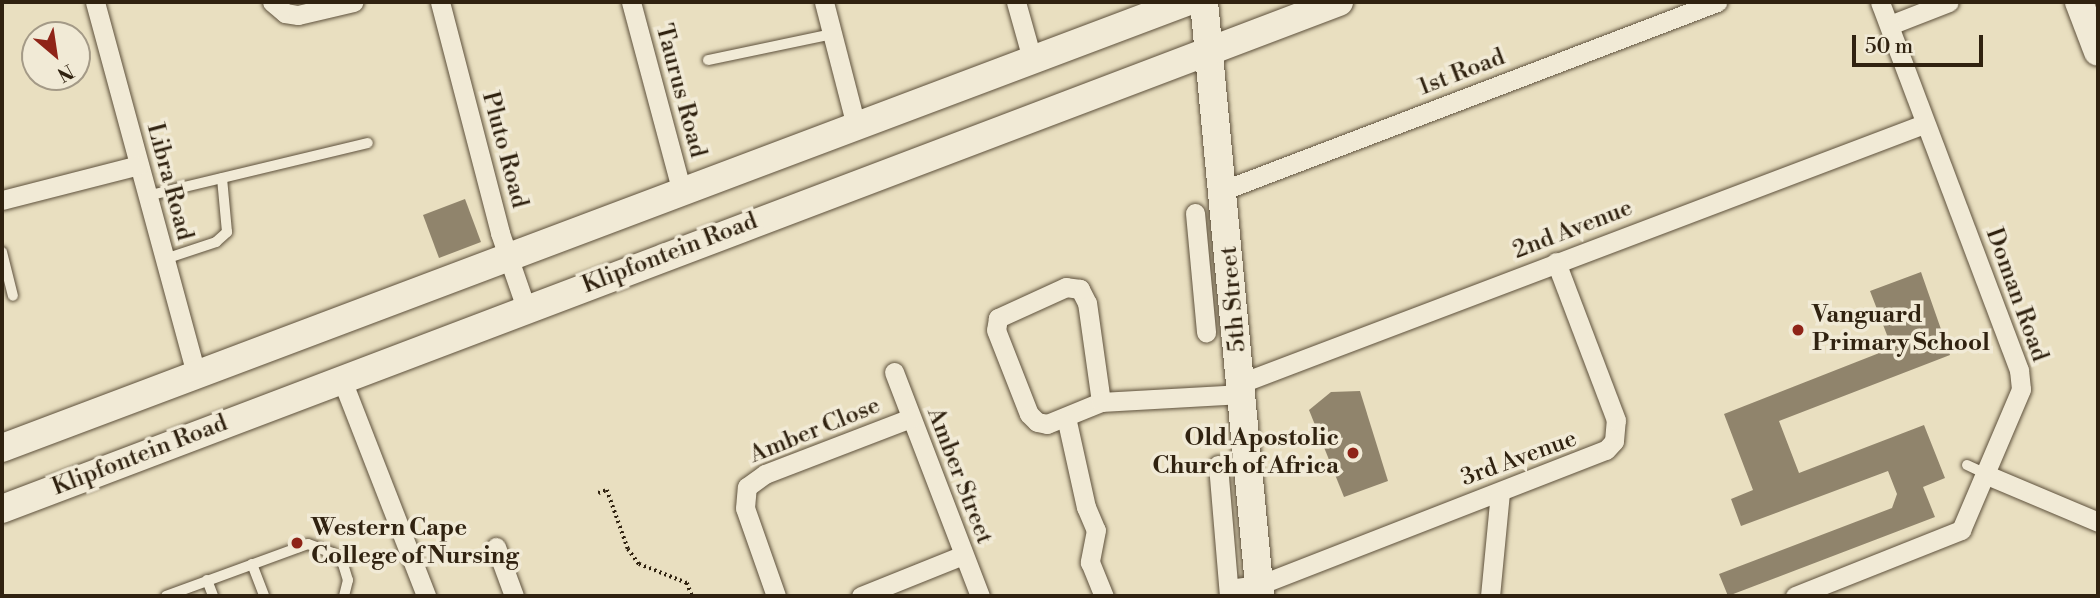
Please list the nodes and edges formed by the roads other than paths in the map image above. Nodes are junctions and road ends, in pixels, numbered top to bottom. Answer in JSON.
{"nodes":[{"id":1,"x":95,"y":2,"type":"edge"},
{"id":2,"x":272,"y":2,"type":"edge"},
{"id":3,"x":353,"y":2,"type":"edge"},
{"id":4,"x":440,"y":2,"type":"edge"},
{"id":5,"x":631,"y":2,"type":"edge"},
{"id":6,"x":824,"y":2,"type":"edge"},
{"id":7,"x":1016,"y":2,"type":"edge"},
{"id":8,"x":1186,"y":2,"type":"edge"},
{"id":9,"x":1204,"y":2,"type":"edge"},
{"id":10,"x":1339,"y":2,"type":"edge"},
{"id":11,"x":1717,"y":2,"type":"edge"},
{"id":12,"x":1880,"y":2,"type":"edge"},
{"id":13,"x":1949,"y":2,"type":"edge"},
{"id":14,"x":2079,"y":2,"type":"edge"},
{"id":15,"x":1890,"y":25,"type":"junction"},
{"id":16,"x":832,"y":34,"type":"junction"},
{"id":17,"x":1208,"y":50,"type":"junction"},
{"id":18,"x":2098,"y":52,"type":"edge"},
{"id":19,"x":1032,"y":59,"type":"junction"},
{"id":20,"x":708,"y":60,"type":"dead end"},
{"id":21,"x":1924,"y":124,"type":"junction"},
{"id":22,"x":856,"y":126,"type":"junction"},
{"id":23,"x":368,"y":143,"type":"dead end"},
{"id":24,"x":139,"y":165,"type":"junction"},
{"id":25,"x":222,"y":178,"type":"junction"},
{"id":26,"x":1224,"y":190,"type":"junction"},
{"id":27,"x":682,"y":192,"type":"junction"},
{"id":28,"x":148,"y":196,"type":"junction"},
{"id":29,"x":2,"y":200,"type":"edge"},
{"id":30,"x":1195,"y":213,"type":"dead end"},
{"id":31,"x":2,"y":252,"type":"edge"},
{"id":32,"x":508,"y":257,"type":"junction"},
{"id":33,"x":165,"y":259,"type":"junction"},
{"id":34,"x":1556,"y":262,"type":"junction"},
{"id":35,"x":1232,"y":281,"type":"junction"},
{"id":36,"x":1201,"y":282,"type":"junction"},
{"id":37,"x":13,"y":296,"type":"dead end"},
{"id":38,"x":526,"y":308,"type":"junction"},
{"id":39,"x":1206,"y":332,"type":"dead end"},
{"id":40,"x":894,"y":372,"type":"dead end"},
{"id":41,"x":196,"y":374,"type":"junction"},
{"id":42,"x":342,"y":380,"type":"junction"},
{"id":43,"x":1241,"y":389,"type":"junction"},
{"id":44,"x":1101,"y":402,"type":"junction"},
{"id":45,"x":1066,"y":417,"type":"junction"},
{"id":46,"x":911,"y":418,"type":"junction"},
{"id":47,"x":2,"y":448,"type":"edge"},
{"id":48,"x":1218,"y":465,"type":"dead end"},
{"id":49,"x":1967,"y":465,"type":"dead end"},
{"id":50,"x":1987,"y":475,"type":"junction"},
{"id":51,"x":1500,"y":492,"type":"junction"},
{"id":52,"x":2,"y":509,"type":"edge"},
{"id":53,"x":2098,"y":522,"type":"edge"},
{"id":54,"x":496,"y":547,"type":"dead end"},
{"id":55,"x":963,"y":555,"type":"junction"},
{"id":56,"x":251,"y":564,"type":"junction"},
{"id":57,"x":207,"y":580,"type":"junction"},
{"id":58,"x":1260,"y":591,"type":"edge"},
{"id":59,"x":1229,"y":593,"type":"edge"},
{"id":60,"x":167,"y":596,"type":"edge"},
{"id":61,"x":213,"y":596,"type":"edge"},
{"id":62,"x":264,"y":596,"type":"edge"},
{"id":63,"x":344,"y":596,"type":"edge"},
{"id":64,"x":426,"y":596,"type":"edge"},
{"id":65,"x":514,"y":596,"type":"edge"},
{"id":66,"x":776,"y":596,"type":"edge"},
{"id":67,"x":861,"y":596,"type":"edge"},
{"id":68,"x":980,"y":596,"type":"edge"},
{"id":69,"x":1104,"y":596,"type":"edge"},
{"id":70,"x":1490,"y":596,"type":"edge"},
{"id":71,"x":1795,"y":596,"type":"edge"}],
"edges":[{"from":1,"to":24,"type":"street","name":"Libra Road"},
{"from":2,"to":3,"type":"street"},
{"from":4,"to":32,"type":"street","name":"Pluto Road"},
{"from":5,"to":27,"type":"street","name":"Taurus Road"},
{"from":6,"to":16,"type":"street"},
{"from":7,"to":19,"type":"street"},
{"from":8,"to":19,"type":"main road"},
{"from":9,"to":17,"type":"main road","name":"5th Street"},
{"from":10,"to":17,"type":"main road","name":"Klipfontein Road"},
{"from":11,"to":26,"type":"street","name":"1st Road"},
{"from":12,"to":15,"type":"street"},
{"from":13,"to":15,"type":"street"},
{"from":14,"to":18,"type":"main road"},
{"from":15,"to":21,"type":"street","name":"Doman Road"},
{"from":16,"to":20,"type":"lane"},
{"from":16,"to":22,"type":"street"},
{"from":17,"to":26,"type":"main road","name":"5th Street"},
{"from":17,"to":38,"type":"main road","name":"Klipfontein Road"},
{"from":19,"to":22,"type":"main road"},
{"from":21,"to":34,"type":"street","name":"2nd Avenue"},
{"from":21,"to":50,"type":"street","name":"Doman Road"},
{"from":22,"to":27,"type":"main road"},
{"from":23,"to":25,"type":"lane"},
{"from":24,"to":28,"type":"street","name":"Libra Road"},
{"from":24,"to":29,"type":"street"},
{"from":25,"to":28,"type":"lane"},
{"from":25,"to":33,"type":"lane"},
{"from":26,"to":35,"type":"main road","name":"5th Street"},
{"from":27,"to":32,"type":"main road"},
{"from":28,"to":33,"type":"street","name":"Libra Road"},
{"from":30,"to":36,"type":"street"},
{"from":31,"to":37,"type":"lane"},
{"from":32,"to":38,"type":"street","name":"Pluto Road"},
{"from":32,"to":41,"type":"main road"},
{"from":33,"to":41,"type":"street","name":"Libra Road"},
{"from":34,"to":43,"type":"street","name":"2nd Avenue"},
{"from":34,"to":51,"type":"street","name":"3rd Avenue"},
{"from":35,"to":36,"type":"street"},
{"from":35,"to":43,"type":"main road","name":"5th Street"},
{"from":36,"to":39,"type":"street"},
{"from":38,"to":42,"type":"main road","name":"Klipfontein Road"},
{"from":40,"to":46,"type":"street","name":"Amber Street"},
{"from":41,"to":47,"type":"main road"},
{"from":42,"to":52,"type":"main road","name":"Klipfontein Road"},
{"from":42,"to":64,"type":"street"},
{"from":43,"to":44,"type":"street","name":"2nd Avenue"},
{"from":43,"to":58,"type":"main road","name":"5th Street"},
{"from":44,"to":45,"type":"street","name":"2nd Avenue"},
{"from":44,"to":45,"type":"street"},
{"from":45,"to":69,"type":"street"},
{"from":46,"to":55,"type":"street","name":"Amber Street"},
{"from":46,"to":66,"type":"street","name":"Amber Close"},
{"from":48,"to":59,"type":"street"},
{"from":49,"to":50,"type":"lane"},
{"from":50,"to":53,"type":"street"},
{"from":50,"to":71,"type":"street","name":"Doman Road"},
{"from":51,"to":58,"type":"street","name":"3rd Avenue"},
{"from":51,"to":70,"type":"street"},
{"from":54,"to":65,"type":"street"},
{"from":55,"to":67,"type":"street"},
{"from":55,"to":68,"type":"street","name":"Amber Street"},
{"from":56,"to":57,"type":"lane"},
{"from":56,"to":62,"type":"lane"},
{"from":56,"to":63,"type":"lane"},
{"from":57,"to":60,"type":"lane"},
{"from":57,"to":61,"type":"lane"},
{"from":58,"to":59,"type":"street","name":"3rd Avenue"}]}
